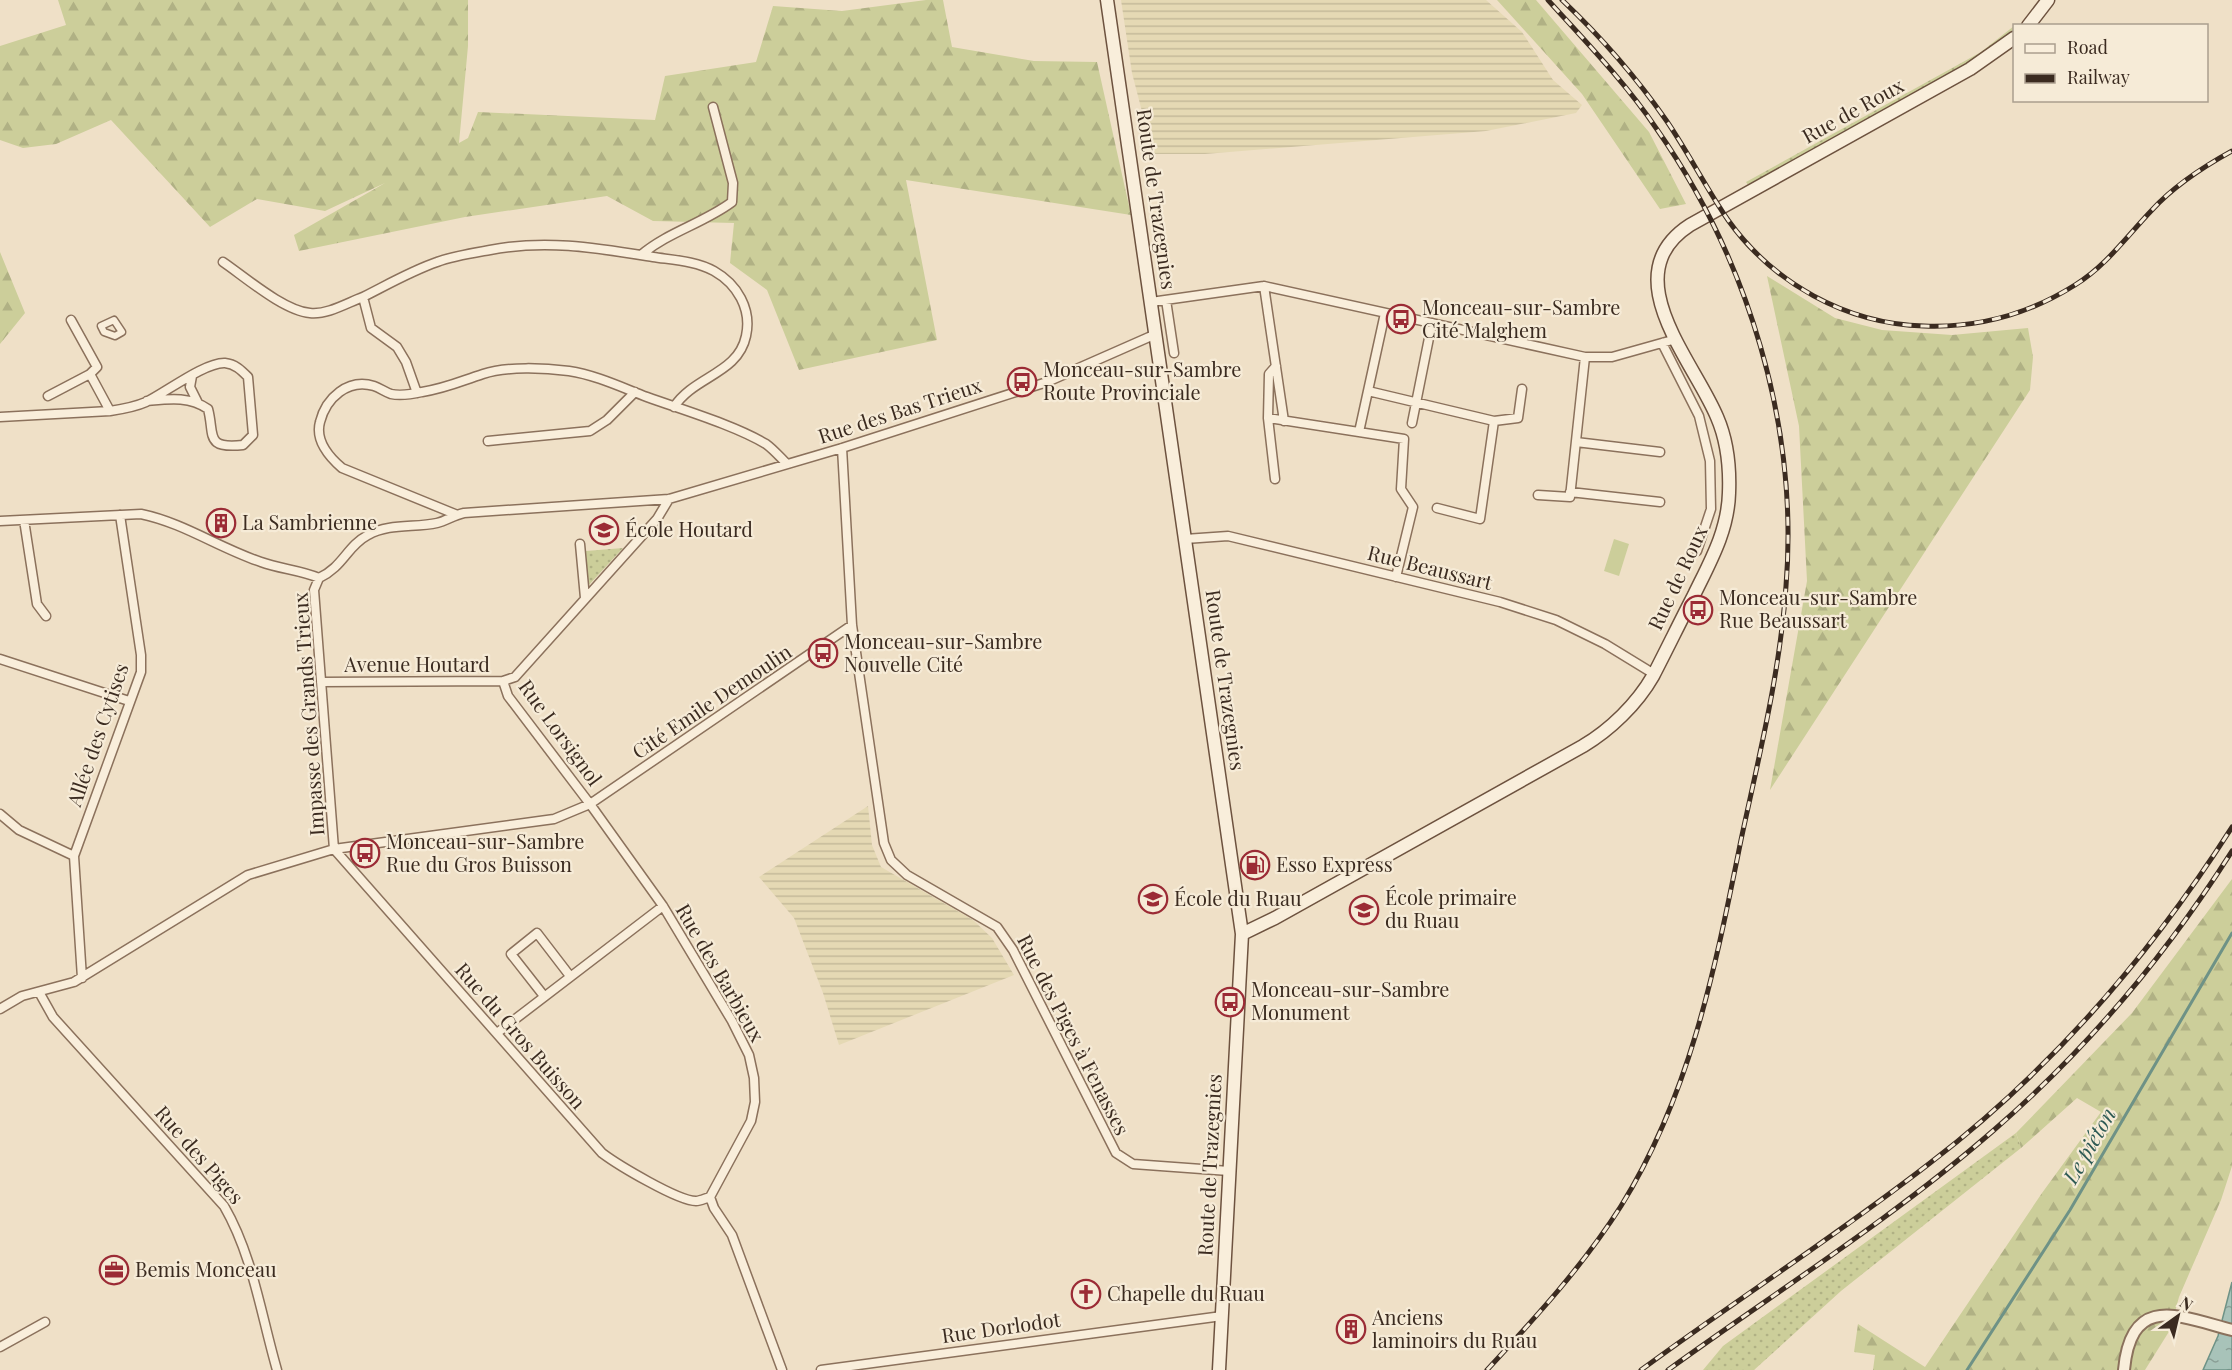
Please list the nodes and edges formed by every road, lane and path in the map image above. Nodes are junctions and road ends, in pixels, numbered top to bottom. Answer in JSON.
{"nodes":[{"id":1,"x":1107,"y":0,"type":"edge"},
{"id":2,"x":2048,"y":0,"type":"edge"},
{"id":3,"x":2030,"y":24,"type":"edge"},
{"id":4,"x":2013,"y":39,"type":"edge"},
{"id":5,"x":713,"y":108,"type":"dead end"},
{"id":6,"x":641,"y":255,"type":"junction"},
{"id":7,"x":223,"y":262,"type":"dead end"},
{"id":8,"x":1264,"y":286,"type":"junction"},
{"id":9,"x":363,"y":297,"type":"junction"},
{"id":10,"x":1166,"y":300,"type":"junction"},
{"id":11,"x":1151,"y":302,"type":"junction"},
{"id":12,"x":1385,"y":313,"type":"junction"},
{"id":13,"x":71,"y":320,"type":"dead end"},
{"id":14,"x":1432,"y":323,"type":"junction"},
{"id":15,"x":1156,"y":334,"type":"junction"},
{"id":16,"x":1676,"y":339,"type":"junction"},
{"id":17,"x":1662,"y":343,"type":"junction"},
{"id":18,"x":1174,"y":353,"type":"dead end"},
{"id":19,"x":1585,"y":357,"type":"junction"},
{"id":20,"x":1276,"y":366,"type":"junction"},
{"id":21,"x":90,"y":374,"type":"junction"},
{"id":22,"x":192,"y":376,"type":"junction"},
{"id":23,"x":1522,"y":389,"type":"dead end"},
{"id":24,"x":635,"y":392,"type":"junction"},
{"id":25,"x":1368,"y":392,"type":"junction"},
{"id":26,"x":417,"y":393,"type":"junction"},
{"id":27,"x":48,"y":396,"type":"dead end"},
{"id":28,"x":147,"y":401,"type":"junction"},
{"id":29,"x":1416,"y":402,"type":"junction"},
{"id":30,"x":198,"y":403,"type":"junction"},
{"id":31,"x":674,"y":406,"type":"junction"},
{"id":32,"x":110,"y":411,"type":"junction"},
{"id":33,"x":0,"y":417,"type":"edge"},
{"id":34,"x":1268,"y":418,"type":"junction"},
{"id":35,"x":1284,"y":421,"type":"junction"},
{"id":36,"x":1494,"y":421,"type":"junction"},
{"id":37,"x":1412,"y":423,"type":"dead end"},
{"id":38,"x":1359,"y":432,"type":"junction"},
{"id":39,"x":488,"y":441,"type":"dead end"},
{"id":40,"x":1576,"y":442,"type":"junction"},
{"id":41,"x":842,"y":448,"type":"junction"},
{"id":42,"x":1660,"y":452,"type":"dead end"},
{"id":43,"x":786,"y":463,"type":"junction"},
{"id":44,"x":1275,"y":479,"type":"dead end"},
{"id":45,"x":1570,"y":492,"type":"junction"},
{"id":46,"x":1538,"y":495,"type":"dead end"},
{"id":47,"x":669,"y":498,"type":"junction"},
{"id":48,"x":1660,"y":502,"type":"dead end"},
{"id":49,"x":1437,"y":508,"type":"dead end"},
{"id":50,"x":455,"y":514,"type":"junction"},
{"id":51,"x":120,"y":515,"type":"junction"},
{"id":52,"x":24,"y":520,"type":"junction"},
{"id":53,"x":0,"y":521,"type":"edge"},
{"id":54,"x":1185,"y":540,"type":"junction"},
{"id":55,"x":580,"y":544,"type":"dead end"},
{"id":56,"x":1697,"y":551,"type":"dead end"},
{"id":57,"x":1396,"y":577,"type":"junction"},
{"id":58,"x":319,"y":578,"type":"junction"},
{"id":59,"x":585,"y":598,"type":"junction"},
{"id":60,"x":46,"y":616,"type":"dead end"},
{"id":61,"x":852,"y":625,"type":"junction"},
{"id":62,"x":0,"y":659,"type":"edge"},
{"id":63,"x":1654,"y":674,"type":"junction"},
{"id":64,"x":503,"y":681,"type":"junction"},
{"id":65,"x":321,"y":682,"type":"junction"},
{"id":66,"x":129,"y":701,"type":"junction"},
{"id":67,"x":590,"y":804,"type":"junction"},
{"id":68,"x":0,"y":814,"type":"edge"},
{"id":69,"x":334,"y":849,"type":"junction"},
{"id":70,"x":74,"y":856,"type":"junction"},
{"id":71,"x":663,"y":906,"type":"junction"},
{"id":72,"x":1242,"y":934,"type":"junction"},
{"id":73,"x":570,"y":976,"type":"junction"},
{"id":74,"x":82,"y":978,"type":"junction"},
{"id":75,"x":39,"y":992,"type":"junction"},
{"id":76,"x":544,"y":996,"type":"junction"},
{"id":77,"x":0,"y":1009,"type":"edge"},
{"id":78,"x":496,"y":1033,"type":"junction"},
{"id":79,"x":1229,"y":1172,"type":"junction"},
{"id":80,"x":710,"y":1197,"type":"junction"},
{"id":81,"x":1222,"y":1316,"type":"junction"},
{"id":82,"x":45,"y":1322,"type":"dead end"},
{"id":83,"x":2232,"y":1330,"type":"edge"},
{"id":84,"x":0,"y":1347,"type":"edge"},
{"id":85,"x":277,"y":1370,"type":"edge"},
{"id":86,"x":782,"y":1370,"type":"edge"},
{"id":87,"x":820,"y":1370,"type":"edge"},
{"id":88,"x":1219,"y":1370,"type":"edge"},
{"id":89,"x":2124,"y":1370,"type":"edge"}],
"edges":[{"from":1,"to":11,"type":"main road","name":"Route de Trazegnies"},
{"from":2,"to":3,"type":"main road"},
{"from":4,"to":16,"type":"main road","name":"Rue de Roux"},
{"from":5,"to":6,"type":"street"},
{"from":6,"to":9,"type":"street"},
{"from":6,"to":31,"type":"street"},
{"from":7,"to":9,"type":"street"},
{"from":8,"to":10,"type":"street"},
{"from":8,"to":12,"type":"street"},
{"from":8,"to":20,"type":"street"},
{"from":9,"to":26,"type":"street"},
{"from":10,"to":11,"type":"street"},
{"from":10,"to":18,"type":"street"},
{"from":11,"to":15,"type":"main road","name":"Route de Trazegnies"},
{"from":12,"to":14,"type":"street"},
{"from":12,"to":25,"type":"street"},
{"from":13,"to":21,"type":"street"},
{"from":14,"to":19,"type":"street"},
{"from":14,"to":29,"type":"street"},
{"from":15,"to":41,"type":"street","name":"Rue des Bas Trieux"},
{"from":15,"to":54,"type":"main road","name":"Route de Trazegnies"},
{"from":16,"to":17,"type":"street"},
{"from":16,"to":63,"type":"main road","name":"Rue de Roux"},
{"from":17,"to":19,"type":"street"},
{"from":17,"to":56,"type":"street","name":"Rue de Roux"},
{"from":19,"to":40,"type":"street"},
{"from":20,"to":34,"type":"street"},
{"from":20,"to":35,"type":"street"},
{"from":21,"to":27,"type":"street"},
{"from":21,"to":32,"type":"street"},
{"from":22,"to":28,"type":"street"},
{"from":22,"to":30,"type":"street"},
{"from":22,"to":30,"type":"street"},
{"from":23,"to":36,"type":"street"},
{"from":24,"to":26,"type":"street"},
{"from":24,"to":31,"type":"street"},
{"from":24,"to":39,"type":"street"},
{"from":25,"to":29,"type":"street"},
{"from":25,"to":38,"type":"street"},
{"from":26,"to":50,"type":"street"},
{"from":28,"to":30,"type":"street"},
{"from":28,"to":32,"type":"street"},
{"from":29,"to":36,"type":"street"},
{"from":29,"to":37,"type":"street"},
{"from":31,"to":43,"type":"street"},
{"from":32,"to":33,"type":"street"},
{"from":34,"to":35,"type":"street"},
{"from":34,"to":44,"type":"street"},
{"from":35,"to":38,"type":"street"},
{"from":36,"to":49,"type":"street"},
{"from":38,"to":57,"type":"street"},
{"from":40,"to":42,"type":"street"},
{"from":40,"to":45,"type":"street"},
{"from":41,"to":43,"type":"street","name":"Rue des Bas Trieux"},
{"from":41,"to":61,"type":"street","name":"Rue des Piges à Fenasses"},
{"from":43,"to":47,"type":"street","name":"Rue des Bas Trieux"},
{"from":45,"to":46,"type":"street"},
{"from":45,"to":48,"type":"street"},
{"from":47,"to":50,"type":"street","name":"Rue des Bas Trieux"},
{"from":47,"to":59,"type":"street","name":"Avenue Houtard"},
{"from":50,"to":58,"type":"street"},
{"from":51,"to":52,"type":"street"},
{"from":51,"to":58,"type":"street"},
{"from":51,"to":66,"type":"street","name":"Allée des Cytises"},
{"from":52,"to":53,"type":"street"},
{"from":52,"to":60,"type":"street"},
{"from":54,"to":57,"type":"street","name":"Rue Beaussart"},
{"from":54,"to":72,"type":"main road","name":"Route de Trazegnies"},
{"from":55,"to":59,"type":"street"},
{"from":57,"to":63,"type":"street","name":"Rue Beaussart"},
{"from":58,"to":65,"type":"street","name":"Impasse des Grands Trieux"},
{"from":59,"to":64,"type":"street","name":"Avenue Houtard"},
{"from":61,"to":67,"type":"street","name":"Cité Emile Demoulin"},
{"from":61,"to":79,"type":"street","name":"Rue des Piges à Fenasses"},
{"from":62,"to":66,"type":"street"},
{"from":63,"to":72,"type":"main road","name":"Rue de Roux"},
{"from":64,"to":65,"type":"street","name":"Avenue Houtard"},
{"from":64,"to":67,"type":"street","name":"Rue Lorsignol"},
{"from":65,"to":69,"type":"street","name":"Impasse des Grands Trieux"},
{"from":66,"to":70,"type":"street","name":"Allée des Cytises"},
{"from":67,"to":69,"type":"street","name":"Cité Emile Demoulin"},
{"from":67,"to":71,"type":"street","name":"Rue des Barbieux"},
{"from":68,"to":70,"type":"street"},
{"from":69,"to":74,"type":"street","name":"Cité Emile Demoulin"},
{"from":69,"to":78,"type":"street","name":"Rue du Gros Buisson"},
{"from":70,"to":74,"type":"street"},
{"from":71,"to":73,"type":"street"},
{"from":71,"to":80,"type":"street","name":"Rue des Barbieux"},
{"from":72,"to":79,"type":"main road","name":"Route de Trazegnies"},
{"from":73,"to":76,"type":"street"},
{"from":73,"to":76,"type":"street"},
{"from":74,"to":75,"type":"street","name":"Cité Emile Demoulin"},
{"from":75,"to":77,"type":"street","name":"Cité Emile Demoulin"},
{"from":75,"to":85,"type":"street","name":"Rue des Piges"},
{"from":76,"to":78,"type":"street"},
{"from":78,"to":80,"type":"street","name":"Rue du Gros Buisson"},
{"from":79,"to":81,"type":"main road","name":"Route de Trazegnies"},
{"from":80,"to":86,"type":"street"},
{"from":81,"to":87,"type":"street","name":"Rue Dorlodot"},
{"from":81,"to":88,"type":"main road","name":"Route de Trazegnies"},
{"from":82,"to":84,"type":"street"},
{"from":83,"to":89,"type":"street"}]}
